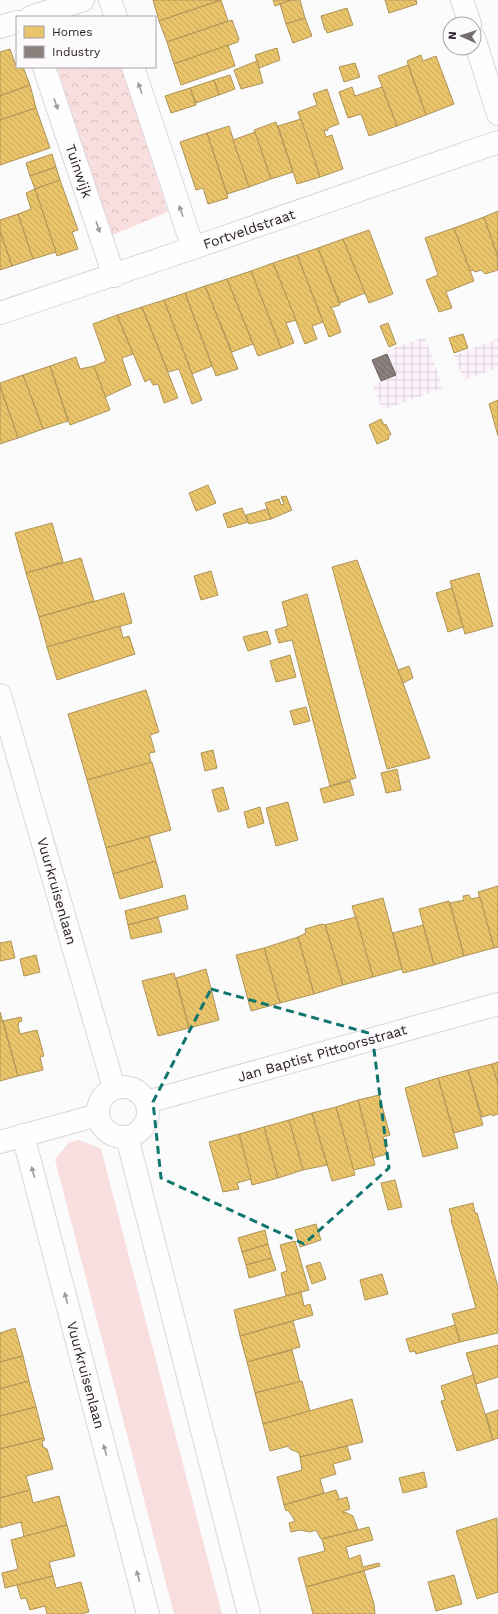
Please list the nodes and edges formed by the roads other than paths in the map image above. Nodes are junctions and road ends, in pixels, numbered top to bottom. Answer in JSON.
{"nodes":[{"id":1,"x":82,"y":0,"type":"edge"},
{"id":2,"x":110,"y":0,"type":"edge"},
{"id":3,"x":462,"y":0,"type":"edge"},
{"id":4,"x":34,"y":16,"type":"edge"},
{"id":5,"x":116,"y":16,"type":"edge"},
{"id":6,"x":467,"y":16,"type":"edge"},
{"id":7,"x":16,"y":22,"type":"edge"},
{"id":8,"x":0,"y":27,"type":"edge"},
{"id":9,"x":480,"y":56,"type":"edge"},
{"id":10,"x":44,"y":68,"type":"edge"},
{"id":11,"x":133,"y":68,"type":"edge"},
{"id":12,"x":498,"y":114,"type":"edge"},
{"id":13,"x":498,"y":142,"type":"edge"},
{"id":14,"x":193,"y":248,"type":"junction"},
{"id":15,"x":114,"y":276,"type":"junction"},
{"id":16,"x":0,"y":313,"type":"edge"},
{"id":17,"x":0,"y":695,"type":"edge"},
{"id":18,"x":498,"y":1004,"type":"edge"},
{"id":19,"x":114,"y":1088,"type":"junction"},
{"id":20,"x":147,"y":1102,"type":"junction"},
{"id":21,"x":98,"y":1115,"type":"junction"},
{"id":22,"x":23,"y":1135,"type":"junction"},
{"id":23,"x":126,"y":1137,"type":"junction"},
{"id":24,"x":0,"y":1142,"type":"edge"},
{"id":25,"x":148,"y":1614,"type":"edge"},
{"id":26,"x":249,"y":1614,"type":"edge"}],
"edges":[{"from":1,"to":4,"type":"street"},
{"from":2,"to":5,"type":"street"},
{"from":3,"to":6,"type":"street"},
{"from":7,"to":8,"type":"street"},
{"from":9,"to":12,"type":"street"},
{"from":10,"to":15,"type":"street","name":"Tuinwijk","one_way":true},
{"from":14,"to":11,"type":"street","one_way":true},
{"from":13,"to":14,"type":"street","name":"Fortveldstraat"},
{"from":14,"to":15,"type":"street","name":"Fortveldstraat"},
{"from":15,"to":16,"type":"street","name":"Fortveldstraat"},
{"from":17,"to":19,"type":"street","name":"Vuurkruisenlaan"},
{"from":18,"to":20,"type":"street","name":"Jan Baptist Pittoorsstraat"},
{"from":19,"to":20,"type":"street"},
{"from":19,"to":21,"type":"street"},
{"from":20,"to":23,"type":"street"},
{"from":21,"to":22,"type":"street"},
{"from":21,"to":23,"type":"street"},
{"from":22,"to":24,"type":"street"},
{"from":25,"to":22,"type":"street","name":"Vuurkruisenlaan","one_way":true},
{"from":23,"to":26,"type":"street"}]}
